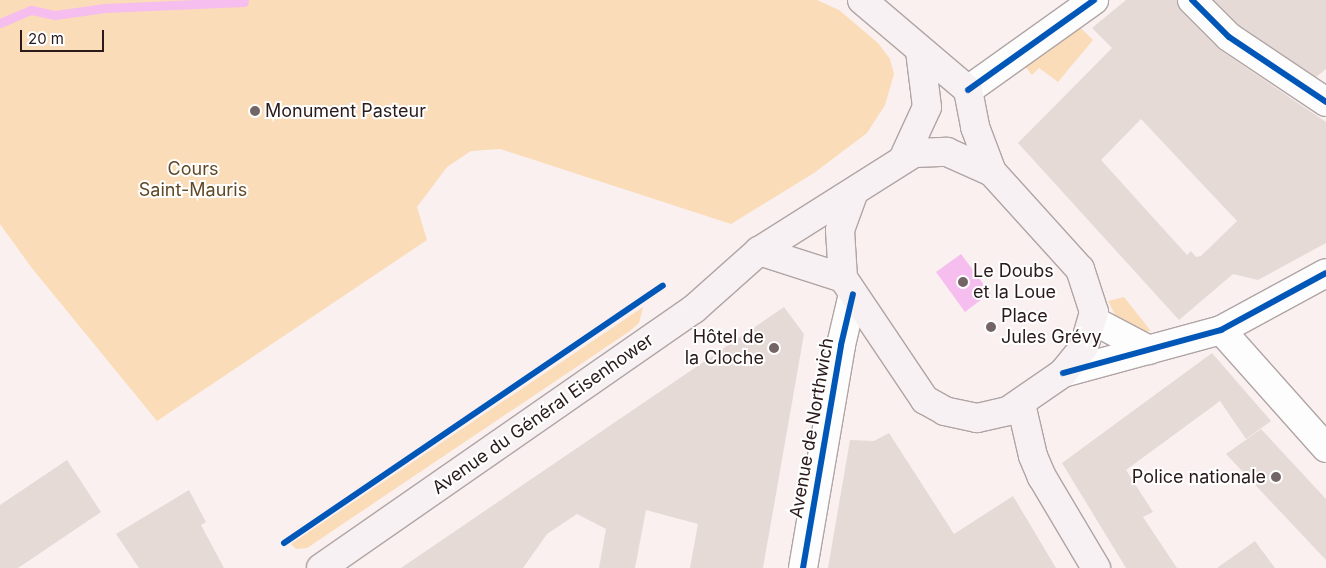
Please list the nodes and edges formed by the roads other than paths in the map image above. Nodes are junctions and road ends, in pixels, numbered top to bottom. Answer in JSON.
{"nodes":[{"id":1,"x":862,"y":0,"type":"edge"},
{"id":2,"x":1094,"y":0,"type":"edge"},
{"id":3,"x":1192,"y":0,"type":"edge"},
{"id":4,"x":920,"y":51,"type":"junction"},
{"id":5,"x":968,"y":90,"type":"junction"},
{"id":6,"x":1326,"y":102,"type":"edge"},
{"id":7,"x":904,"y":157,"type":"junction"},
{"id":8,"x":992,"y":172,"type":"junction"},
{"id":9,"x":853,"y":194,"type":"junction"},
{"id":10,"x":759,"y":251,"type":"junction"},
{"id":11,"x":1326,"y":273,"type":"edge"},
{"id":12,"x":848,"y":286,"type":"junction"},
{"id":13,"x":1094,"y":322,"type":"junction"},
{"id":14,"x":1221,"y":330,"type":"junction"},
{"id":15,"x":1149,"y":350,"type":"junction"},
{"id":16,"x":1063,"y":373,"type":"junction"},
{"id":17,"x":1021,"y":404,"type":"junction"},
{"id":18,"x":1326,"y":448,"type":"edge"},
{"id":19,"x":321,"y":568,"type":"edge"},
{"id":20,"x":803,"y":568,"type":"edge"},
{"id":21,"x":1096,"y":568,"type":"edge"}],
"edges":[{"from":1,"to":4,"type":"main road"},
{"from":2,"to":5,"type":"street"},
{"from":3,"to":6,"type":"street"},
{"from":4,"to":5,"type":"main road"},
{"from":4,"to":7,"type":"main road"},
{"from":5,"to":8,"type":"main road"},
{"from":7,"to":8,"type":"main road"},
{"from":7,"to":9,"type":"main road"},
{"from":8,"to":13,"type":"main road"},
{"from":9,"to":10,"type":"main road","name":"Avenue du Général Eisenhower"},
{"from":9,"to":12,"type":"main road"},
{"from":10,"to":12,"type":"main road"},
{"from":10,"to":19,"type":"main road","name":"Avenue du Général Eisenhower"},
{"from":11,"to":14,"type":"street"},
{"from":12,"to":17,"type":"main road"},
{"from":12,"to":20,"type":"street","name":"Avenue de Northwich"},
{"from":13,"to":15,"type":"street"},
{"from":13,"to":16,"type":"main road"},
{"from":14,"to":15,"type":"street"},
{"from":14,"to":18,"type":"street"},
{"from":15,"to":16,"type":"street"},
{"from":16,"to":17,"type":"main road"},
{"from":17,"to":21,"type":"main road"}]}
